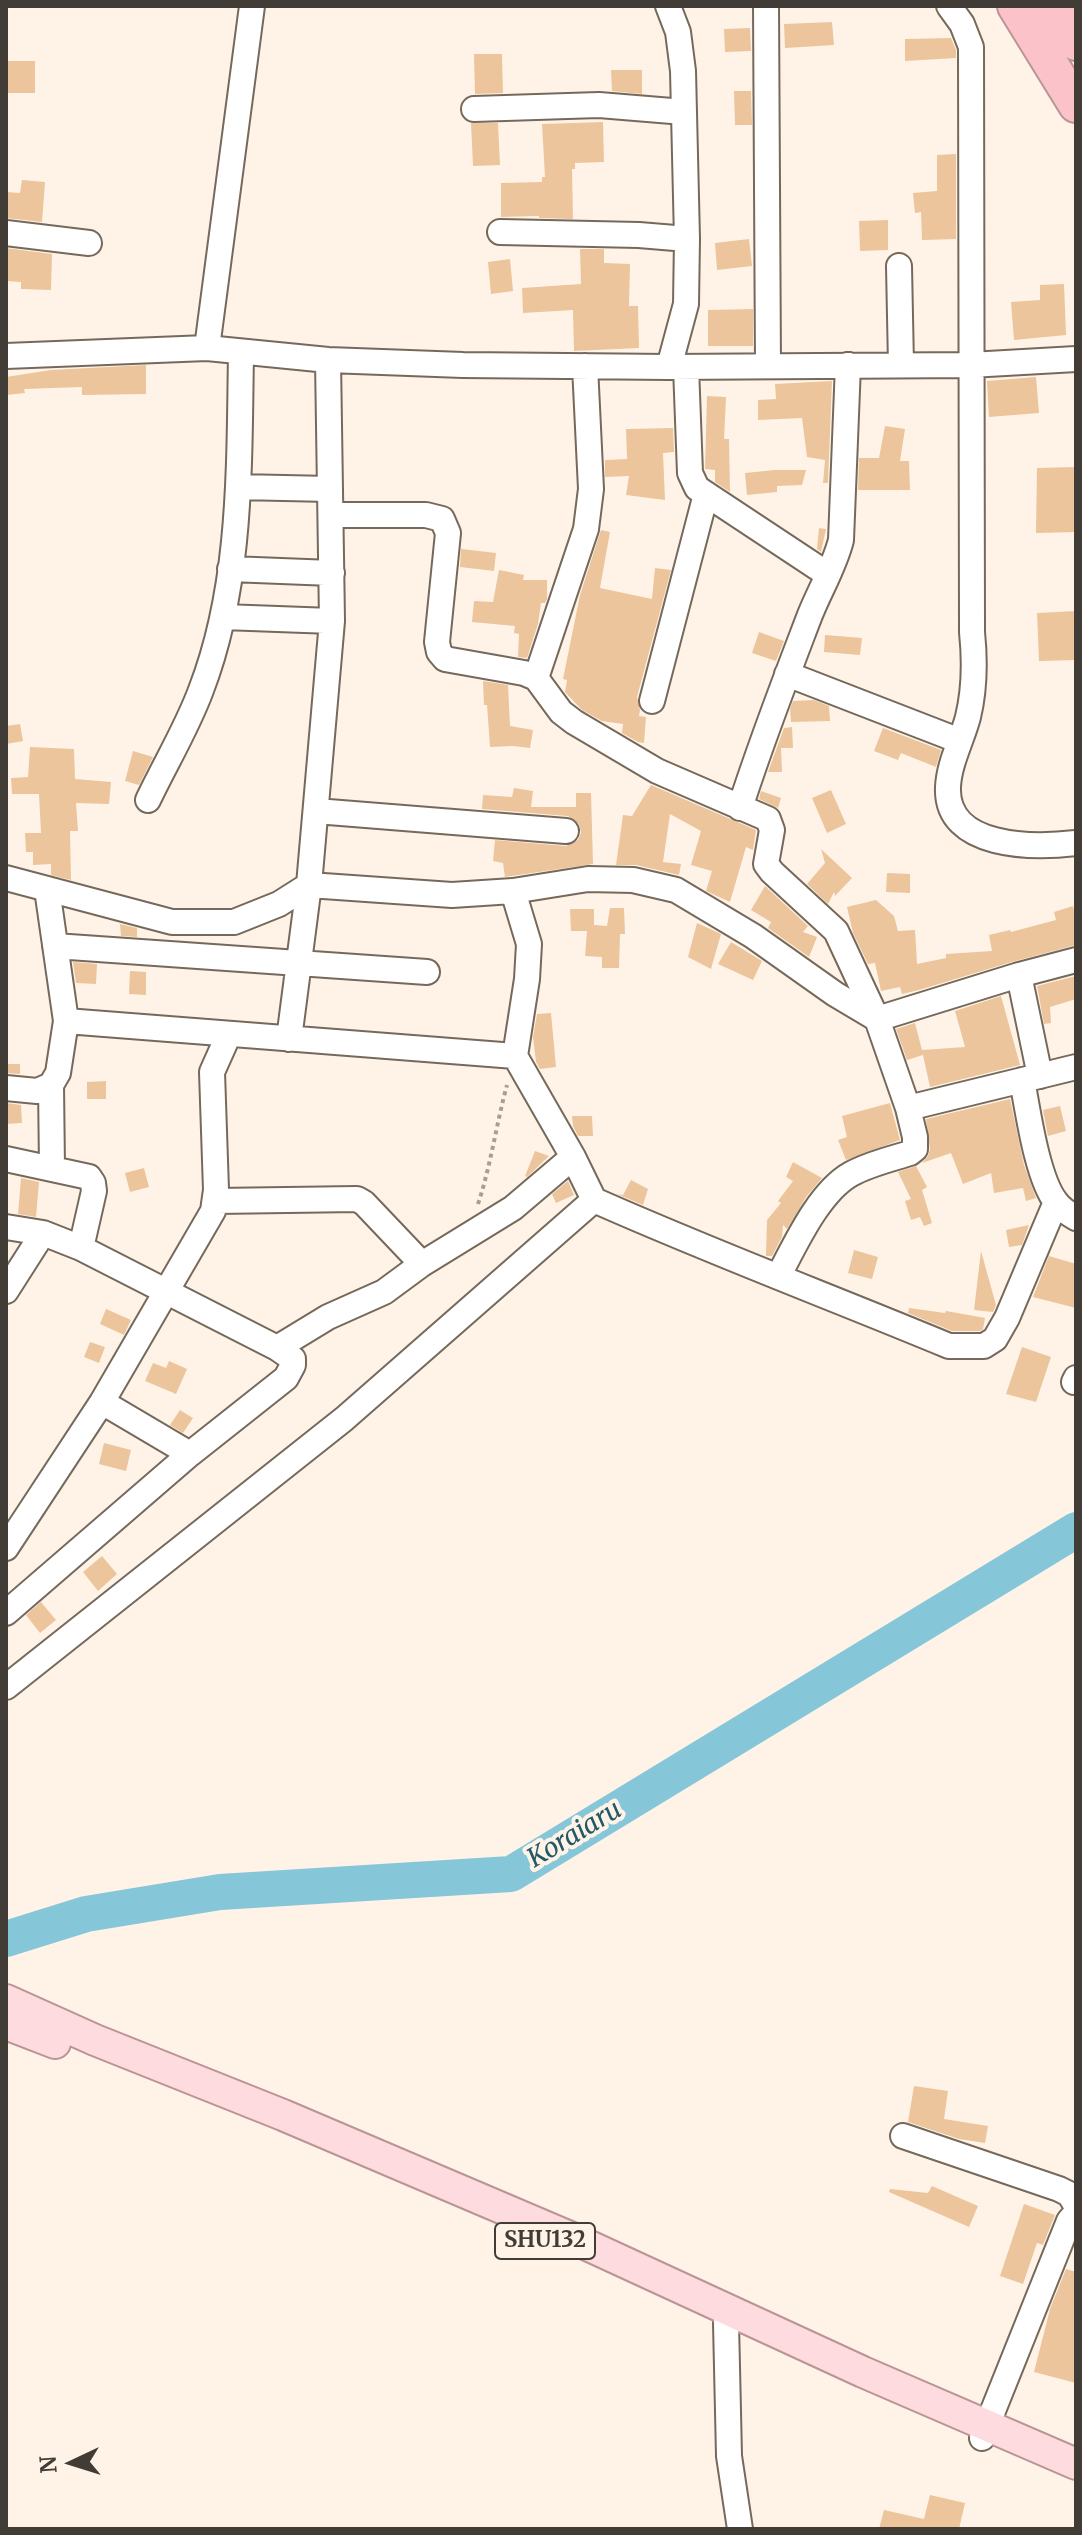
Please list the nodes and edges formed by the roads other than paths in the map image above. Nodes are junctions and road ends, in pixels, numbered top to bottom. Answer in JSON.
{"nodes":[{"id":1,"x":252,"y":6,"type":"edge"},
{"id":2,"x":668,"y":6,"type":"edge"},
{"id":3,"x":766,"y":6,"type":"edge"},
{"id":4,"x":949,"y":6,"type":"edge"},
{"id":5,"x":1015,"y":6,"type":"edge"},
{"id":6,"x":1053,"y":6,"type":"edge"},
{"id":7,"x":1076,"y":43,"type":"edge"},
{"id":8,"x":1076,"y":105,"type":"edge"},
{"id":9,"x":474,"y":109,"type":"dead end"},
{"id":10,"x":684,"y":112,"type":"junction"},
{"id":11,"x":500,"y":232,"type":"dead end"},
{"id":12,"x":6,"y":233,"type":"edge"},
{"id":13,"x":687,"y":239,"type":"junction"},
{"id":14,"x":89,"y":243,"type":"dead end"},
{"id":15,"x":899,"y":266,"type":"dead end"},
{"id":16,"x":207,"y":348,"type":"junction"},
{"id":17,"x":241,"y":353,"type":"junction"},
{"id":18,"x":6,"y":356,"type":"edge"},
{"id":19,"x":1076,"y":359,"type":"edge"},
{"id":20,"x":328,"y":360,"type":"junction"},
{"id":21,"x":848,"y":365,"type":"junction"},
{"id":22,"x":901,"y":365,"type":"junction"},
{"id":23,"x":970,"y":365,"type":"junction"},
{"id":24,"x":585,"y":366,"type":"junction"},
{"id":25,"x":768,"y":366,"type":"junction"},
{"id":26,"x":677,"y":367,"type":"junction"},
{"id":27,"x":238,"y":487,"type":"junction"},
{"id":28,"x":330,"y":489,"type":"junction"},
{"id":29,"x":706,"y":494,"type":"junction"},
{"id":30,"x":331,"y":515,"type":"junction"},
{"id":31,"x":230,"y":569,"type":"junction"},
{"id":32,"x":332,"y":573,"type":"junction"},
{"id":33,"x":827,"y":574,"type":"junction"},
{"id":34,"x":223,"y":617,"type":"junction"},
{"id":35,"x":332,"y":621,"type":"junction"},
{"id":36,"x":787,"y":674,"type":"junction"},
{"id":37,"x":536,"y":678,"type":"junction"},
{"id":38,"x":652,"y":701,"type":"dead end"},
{"id":39,"x":960,"y":741,"type":"junction"},
{"id":40,"x":148,"y":800,"type":"dead end"},
{"id":41,"x":740,"y":808,"type":"junction"},
{"id":42,"x":316,"y":811,"type":"junction"},
{"id":43,"x":566,"y":831,"type":"dead end"},
{"id":44,"x":1076,"y":843,"type":"edge"},
{"id":45,"x":6,"y":878,"type":"edge"},
{"id":46,"x":309,"y":885,"type":"junction"},
{"id":47,"x":47,"y":889,"type":"junction"},
{"id":48,"x":513,"y":891,"type":"junction"},
{"id":49,"x":55,"y":946,"type":"junction"},
{"id":50,"x":1076,"y":960,"type":"edge"},
{"id":51,"x":298,"y":963,"type":"junction"},
{"id":52,"x":427,"y":972,"type":"dead end"},
{"id":53,"x":1019,"y":975,"type":"junction"},
{"id":54,"x":877,"y":1019,"type":"junction"},
{"id":55,"x":66,"y":1021,"type":"junction"},
{"id":56,"x":229,"y":1034,"type":"junction"},
{"id":57,"x":289,"y":1039,"type":"junction"},
{"id":58,"x":515,"y":1056,"type":"junction"},
{"id":59,"x":1076,"y":1067,"type":"edge"},
{"id":60,"x":1031,"y":1078,"type":"junction"},
{"id":61,"x":51,"y":1085,"type":"junction"},
{"id":62,"x":6,"y":1088,"type":"edge"},
{"id":63,"x":908,"y":1108,"type":"junction"},
{"id":64,"x":573,"y":1157,"type":"junction"},
{"id":65,"x":6,"y":1159,"type":"edge"},
{"id":66,"x":52,"y":1168,"type":"junction"},
{"id":67,"x":594,"y":1200,"type":"junction"},
{"id":68,"x":216,"y":1201,"type":"junction"},
{"id":69,"x":1056,"y":1202,"type":"junction"},
{"id":70,"x":1076,"y":1218,"type":"edge"},
{"id":71,"x":6,"y":1227,"type":"edge"},
{"id":72,"x":43,"y":1233,"type":"junction"},
{"id":73,"x":81,"y":1248,"type":"junction"},
{"id":74,"x":422,"y":1264,"type":"junction"},
{"id":75,"x":779,"y":1275,"type":"junction"},
{"id":76,"x":6,"y":1291,"type":"edge"},
{"id":77,"x":168,"y":1291,"type":"junction"},
{"id":78,"x":277,"y":1348,"type":"junction"},
{"id":79,"x":102,"y":1402,"type":"junction"},
{"id":80,"x":190,"y":1454,"type":"junction"},
{"id":81,"x":6,"y":1548,"type":"edge"},
{"id":82,"x":6,"y":1613,"type":"edge"},
{"id":83,"x":6,"y":1687,"type":"edge"},
{"id":84,"x":8,"y":2009,"type":"edge"},
{"id":85,"x":903,"y":2136,"type":"dead end"},
{"id":86,"x":1076,"y":2205,"type":"edge"},
{"id":87,"x":1076,"y":2213,"type":"edge"},
{"id":88,"x":726,"y":2323,"type":"junction"},
{"id":89,"x":984,"y":2432,"type":"junction"},
{"id":90,"x":1076,"y":2464,"type":"edge"},
{"id":91,"x":1076,"y":2477,"type":"edge"},
{"id":92,"x":740,"y":2529,"type":"edge"}],
"edges":[{"from":1,"to":16,"type":"street"},
{"from":2,"to":10,"type":"street"},
{"from":3,"to":25,"type":"street"},
{"from":4,"to":23,"type":"street"},
{"from":5,"to":8,"type":"highway"},
{"from":6,"to":7,"type":"highway"},
{"from":9,"to":10,"type":"street"},
{"from":10,"to":13,"type":"street"},
{"from":11,"to":13,"type":"street"},
{"from":12,"to":14,"type":"street"},
{"from":13,"to":26,"type":"street"},
{"from":15,"to":22,"type":"street"},
{"from":16,"to":17,"type":"street"},
{"from":16,"to":18,"type":"street"},
{"from":17,"to":20,"type":"street"},
{"from":17,"to":27,"type":"street"},
{"from":19,"to":23,"type":"street"},
{"from":20,"to":24,"type":"street"},
{"from":20,"to":28,"type":"street"},
{"from":21,"to":22,"type":"street"},
{"from":21,"to":25,"type":"street"},
{"from":21,"to":33,"type":"street"},
{"from":22,"to":23,"type":"street"},
{"from":23,"to":39,"type":"street"},
{"from":24,"to":26,"type":"street"},
{"from":24,"to":37,"type":"street"},
{"from":25,"to":26,"type":"street"},
{"from":26,"to":29,"type":"street"},
{"from":27,"to":28,"type":"street"},
{"from":27,"to":31,"type":"street"},
{"from":28,"to":30,"type":"street"},
{"from":29,"to":33,"type":"street"},
{"from":29,"to":38,"type":"street"},
{"from":30,"to":32,"type":"street"},
{"from":30,"to":37,"type":"street"},
{"from":31,"to":32,"type":"street"},
{"from":31,"to":34,"type":"street"},
{"from":32,"to":35,"type":"street"},
{"from":33,"to":36,"type":"street"},
{"from":34,"to":35,"type":"street"},
{"from":34,"to":40,"type":"street"},
{"from":35,"to":42,"type":"street"},
{"from":36,"to":39,"type":"street"},
{"from":36,"to":41,"type":"street"},
{"from":37,"to":41,"type":"street"},
{"from":39,"to":44,"type":"street"},
{"from":41,"to":54,"type":"street"},
{"from":42,"to":43,"type":"street"},
{"from":42,"to":46,"type":"street"},
{"from":45,"to":47,"type":"street"},
{"from":46,"to":47,"type":"street"},
{"from":46,"to":48,"type":"street"},
{"from":46,"to":51,"type":"street"},
{"from":47,"to":49,"type":"street"},
{"from":48,"to":54,"type":"street"},
{"from":48,"to":58,"type":"street"},
{"from":49,"to":51,"type":"street"},
{"from":49,"to":55,"type":"street"},
{"from":50,"to":53,"type":"street"},
{"from":51,"to":52,"type":"street"},
{"from":51,"to":57,"type":"street"},
{"from":53,"to":54,"type":"street"},
{"from":53,"to":60,"type":"street"},
{"from":54,"to":63,"type":"street"},
{"from":55,"to":56,"type":"street"},
{"from":55,"to":61,"type":"street"},
{"from":56,"to":57,"type":"street"},
{"from":56,"to":68,"type":"street"},
{"from":57,"to":58,"type":"street"},
{"from":58,"to":64,"type":"street"},
{"from":59,"to":60,"type":"street"},
{"from":60,"to":63,"type":"street"},
{"from":60,"to":69,"type":"street"},
{"from":61,"to":62,"type":"street"},
{"from":61,"to":66,"type":"street"},
{"from":63,"to":75,"type":"street"},
{"from":64,"to":67,"type":"street"},
{"from":64,"to":74,"type":"street"},
{"from":65,"to":66,"type":"street"},
{"from":66,"to":73,"type":"street"},
{"from":67,"to":75,"type":"street"},
{"from":67,"to":83,"type":"street"},
{"from":68,"to":74,"type":"street"},
{"from":68,"to":77,"type":"street"},
{"from":69,"to":70,"type":"street"},
{"from":69,"to":75,"type":"street"},
{"from":71,"to":72,"type":"street"},
{"from":72,"to":73,"type":"street"},
{"from":72,"to":76,"type":"street"},
{"from":73,"to":77,"type":"street"},
{"from":74,"to":78,"type":"street"},
{"from":77,"to":78,"type":"street"},
{"from":77,"to":79,"type":"street"},
{"from":78,"to":80,"type":"street"},
{"from":79,"to":80,"type":"street"},
{"from":79,"to":81,"type":"street"},
{"from":80,"to":82,"type":"street"},
{"from":84,"to":88,"type":"main road","number":"SHU132"},
{"from":84,"to":89,"type":"main road"},
{"from":85,"to":86,"type":"street"},
{"from":87,"to":89,"type":"street"},
{"from":88,"to":89,"type":"main road","number":"SHU132"},
{"from":88,"to":92,"type":"street"},
{"from":89,"to":90,"type":"main road"},
{"from":89,"to":91,"type":"main road","number":"SHU132"}]}
